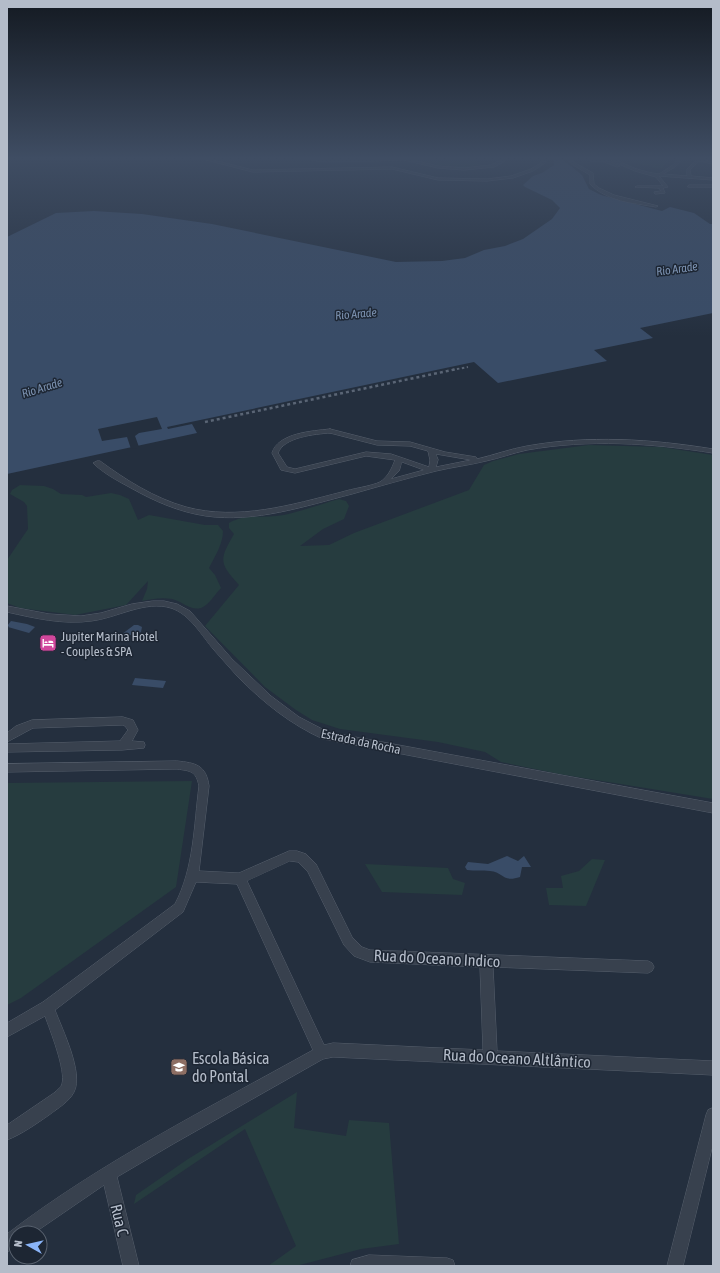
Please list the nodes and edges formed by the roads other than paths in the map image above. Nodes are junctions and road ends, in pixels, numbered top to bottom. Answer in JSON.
{"nodes":[{"id":1,"x":431,"y":450,"type":"junction"},
{"id":2,"x":713,"y":452,"type":"edge"},
{"id":3,"x":488,"y":458,"type":"junction"},
{"id":4,"x":399,"y":459,"type":"junction"},
{"id":5,"x":97,"y":463,"type":"dead end"},
{"id":6,"x":432,"y":470,"type":"junction"},
{"id":7,"x":382,"y":484,"type":"junction"},
{"id":8,"x":7,"y":608,"type":"edge"},
{"id":9,"x":7,"y":738,"type":"edge"},
{"id":10,"x":140,"y":745,"type":"dead end"},
{"id":11,"x":122,"y":746,"type":"junction"},
{"id":12,"x":7,"y":748,"type":"edge"},
{"id":13,"x":7,"y":768,"type":"edge"},
{"id":14,"x":713,"y":808,"type":"edge"},
{"id":15,"x":192,"y":876,"type":"junction"},
{"id":16,"x":240,"y":879,"type":"junction"},
{"id":17,"x":486,"y":961,"type":"junction"},
{"id":18,"x":648,"y":967,"type":"dead end"},
{"id":19,"x":48,"y":1007,"type":"junction"},
{"id":20,"x":7,"y":1030,"type":"edge"},
{"id":21,"x":321,"y":1053,"type":"junction"},
{"id":22,"x":490,"y":1057,"type":"junction"},
{"id":23,"x":713,"y":1068,"type":"edge"},
{"id":24,"x":712,"y":1115,"type":"edge"},
{"id":25,"x":7,"y":1133,"type":"edge"},
{"id":26,"x":108,"y":1173,"type":"junction"},
{"id":27,"x":31,"y":1225,"type":"edge"},
{"id":28,"x":131,"y":1266,"type":"edge"},
{"id":29,"x":358,"y":1266,"type":"edge"},
{"id":30,"x":447,"y":1266,"type":"edge"},
{"id":31,"x":675,"y":1266,"type":"edge"}],
"edges":[{"from":1,"to":3,"type":"street"},
{"from":1,"to":4,"type":"street"},
{"from":1,"to":6,"type":"street"},
{"from":2,"to":3,"type":"street"},
{"from":3,"to":6,"type":"street"},
{"from":4,"to":6,"type":"street"},
{"from":4,"to":7,"type":"street"},
{"from":5,"to":7,"type":"street"},
{"from":6,"to":7,"type":"street"},
{"from":8,"to":14,"type":"street","name":"Estrada da Rocha"},
{"from":9,"to":11,"type":"street"},
{"from":10,"to":11,"type":"street"},
{"from":11,"to":12,"type":"street"},
{"from":13,"to":15,"type":"street"},
{"from":15,"to":16,"type":"street"},
{"from":15,"to":19,"type":"street"},
{"from":16,"to":17,"type":"street","name":"Rua do Oceano Indico"},
{"from":16,"to":21,"type":"street"},
{"from":17,"to":18,"type":"street","name":"Rua do Oceano Indico"},
{"from":17,"to":22,"type":"street"},
{"from":19,"to":20,"type":"street"},
{"from":19,"to":25,"type":"street"},
{"from":21,"to":22,"type":"street","name":"Rua do Oceano Altlântico"},
{"from":21,"to":26,"type":"street"},
{"from":22,"to":23,"type":"street","name":"Rua do Oceano Altlântico"},
{"from":24,"to":31,"type":"street"},
{"from":26,"to":27,"type":"street"},
{"from":26,"to":28,"type":"street","name":"Rua C"},
{"from":29,"to":30,"type":"street"}]}
